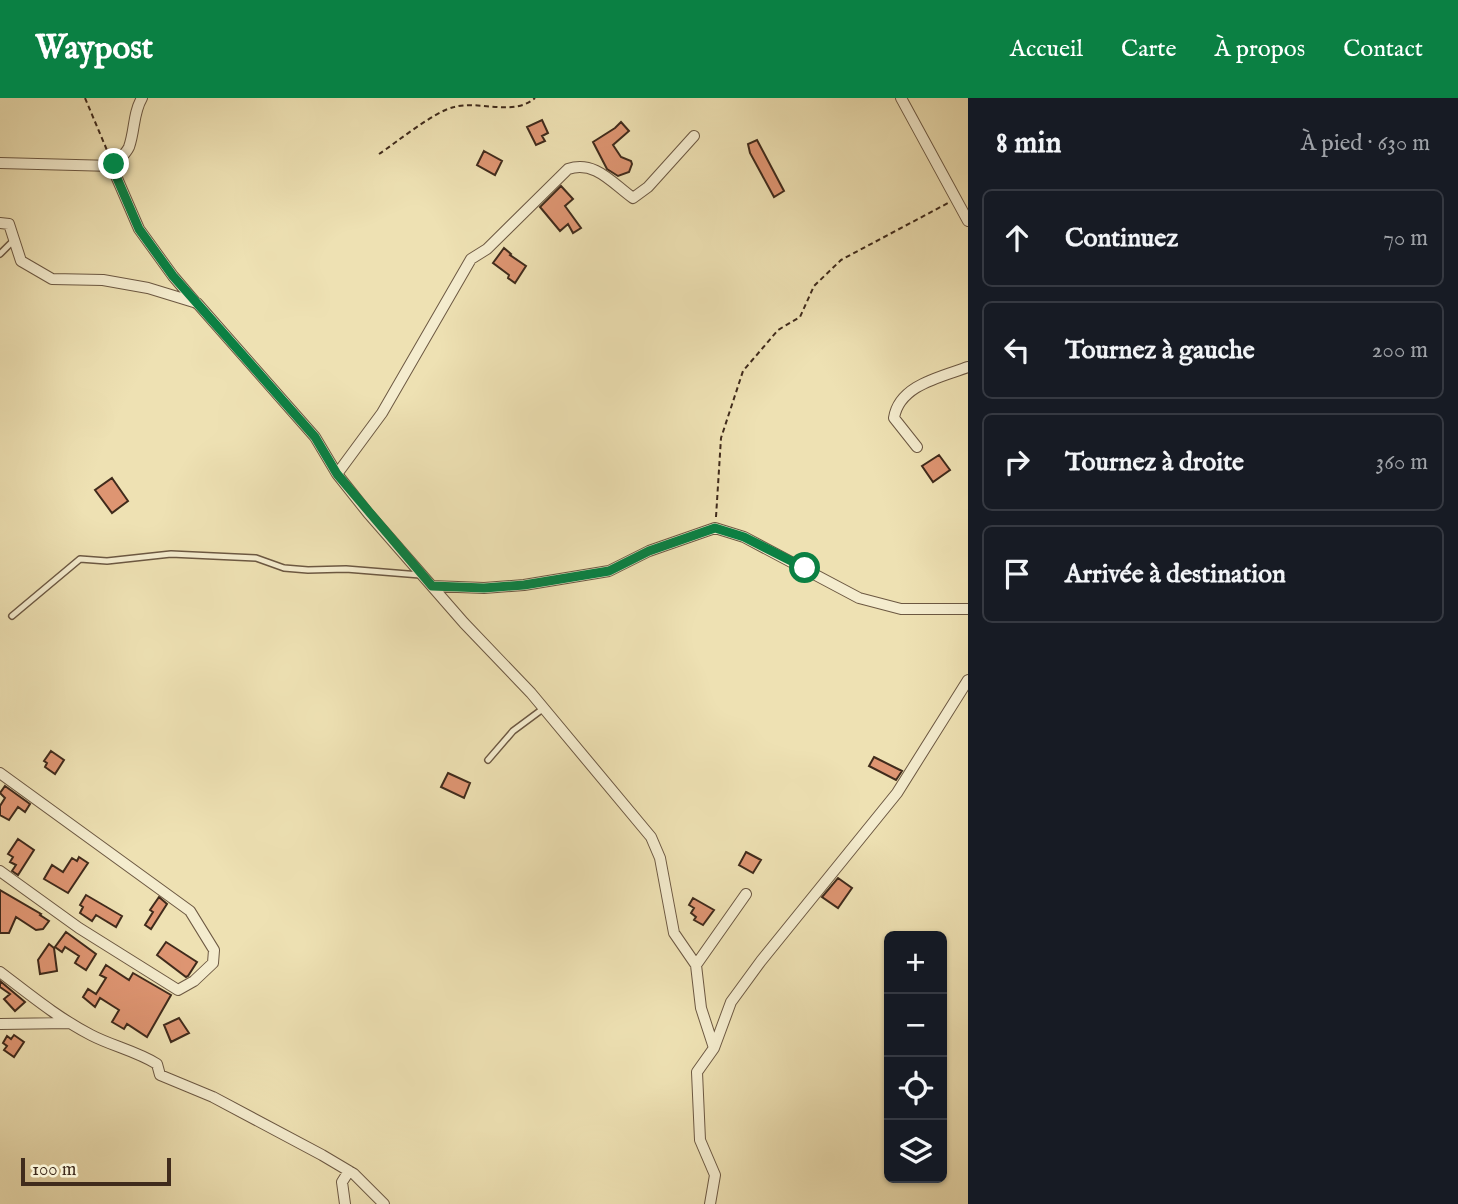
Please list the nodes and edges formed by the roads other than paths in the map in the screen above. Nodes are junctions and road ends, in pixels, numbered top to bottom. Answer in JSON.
{"nodes":[{"id":1,"x":142,"y":98,"type":"edge"},
{"id":2,"x":901,"y":98,"type":"edge"},
{"id":3,"x":694,"y":136,"type":"dead end"},
{"id":4,"x":0,"y":163,"type":"edge"},
{"id":5,"x":114,"y":166,"type":"junction"},
{"id":6,"x":968,"y":221,"type":"edge"},
{"id":7,"x":0,"y":223,"type":"edge"},
{"id":8,"x":14,"y":240,"type":"junction"},
{"id":9,"x":0,"y":254,"type":"edge"},
{"id":10,"x":197,"y":303,"type":"junction"},
{"id":11,"x":968,"y":367,"type":"edge"},
{"id":12,"x":917,"y":447,"type":"dead end"},
{"id":13,"x":337,"y":474,"type":"junction"},
{"id":14,"x":423,"y":576,"type":"junction"},
{"id":15,"x":432,"y":586,"type":"junction"},
{"id":16,"x":968,"y":609,"type":"edge"},
{"id":17,"x":12,"y":615,"type":"dead end"},
{"id":18,"x":968,"y":680,"type":"edge"},
{"id":19,"x":544,"y":708,"type":"junction"},
{"id":20,"x":488,"y":760,"type":"dead end"},
{"id":21,"x":0,"y":773,"type":"edge"},
{"id":22,"x":0,"y":871,"type":"edge"},
{"id":23,"x":746,"y":894,"type":"dead end"},
{"id":24,"x":696,"y":965,"type":"junction"},
{"id":25,"x":0,"y":972,"type":"edge"},
{"id":26,"x":71,"y":1023,"type":"junction"},
{"id":27,"x":0,"y":1024,"type":"edge"},
{"id":28,"x":714,"y":1048,"type":"junction"},
{"id":29,"x":349,"y":1171,"type":"junction"},
{"id":30,"x":345,"y":1204,"type":"edge"},
{"id":31,"x":384,"y":1204,"type":"edge"},
{"id":32,"x":710,"y":1204,"type":"edge"}],
"edges":[{"from":1,"to":5,"type":"street"},
{"from":2,"to":6,"type":"street"},
{"from":3,"to":13,"type":"street"},
{"from":4,"to":5,"type":"street"},
{"from":5,"to":10,"type":"street"},
{"from":7,"to":8,"type":"street"},
{"from":8,"to":9,"type":"lane"},
{"from":8,"to":10,"type":"street"},
{"from":10,"to":13,"type":"street"},
{"from":11,"to":12,"type":"street"},
{"from":13,"to":14,"type":"street"},
{"from":14,"to":15,"type":"street"},
{"from":14,"to":17,"type":"lane"},
{"from":15,"to":16,"type":"street"},
{"from":15,"to":19,"type":"street"},
{"from":18,"to":28,"type":"street"},
{"from":19,"to":20,"type":"lane"},
{"from":19,"to":24,"type":"street"},
{"from":21,"to":22,"type":"street"},
{"from":23,"to":24,"type":"street"},
{"from":24,"to":28,"type":"street"},
{"from":25,"to":26,"type":"street"},
{"from":26,"to":27,"type":"street"},
{"from":26,"to":29,"type":"street"},
{"from":28,"to":32,"type":"street"},
{"from":29,"to":30,"type":"street"},
{"from":29,"to":31,"type":"street"}]}
